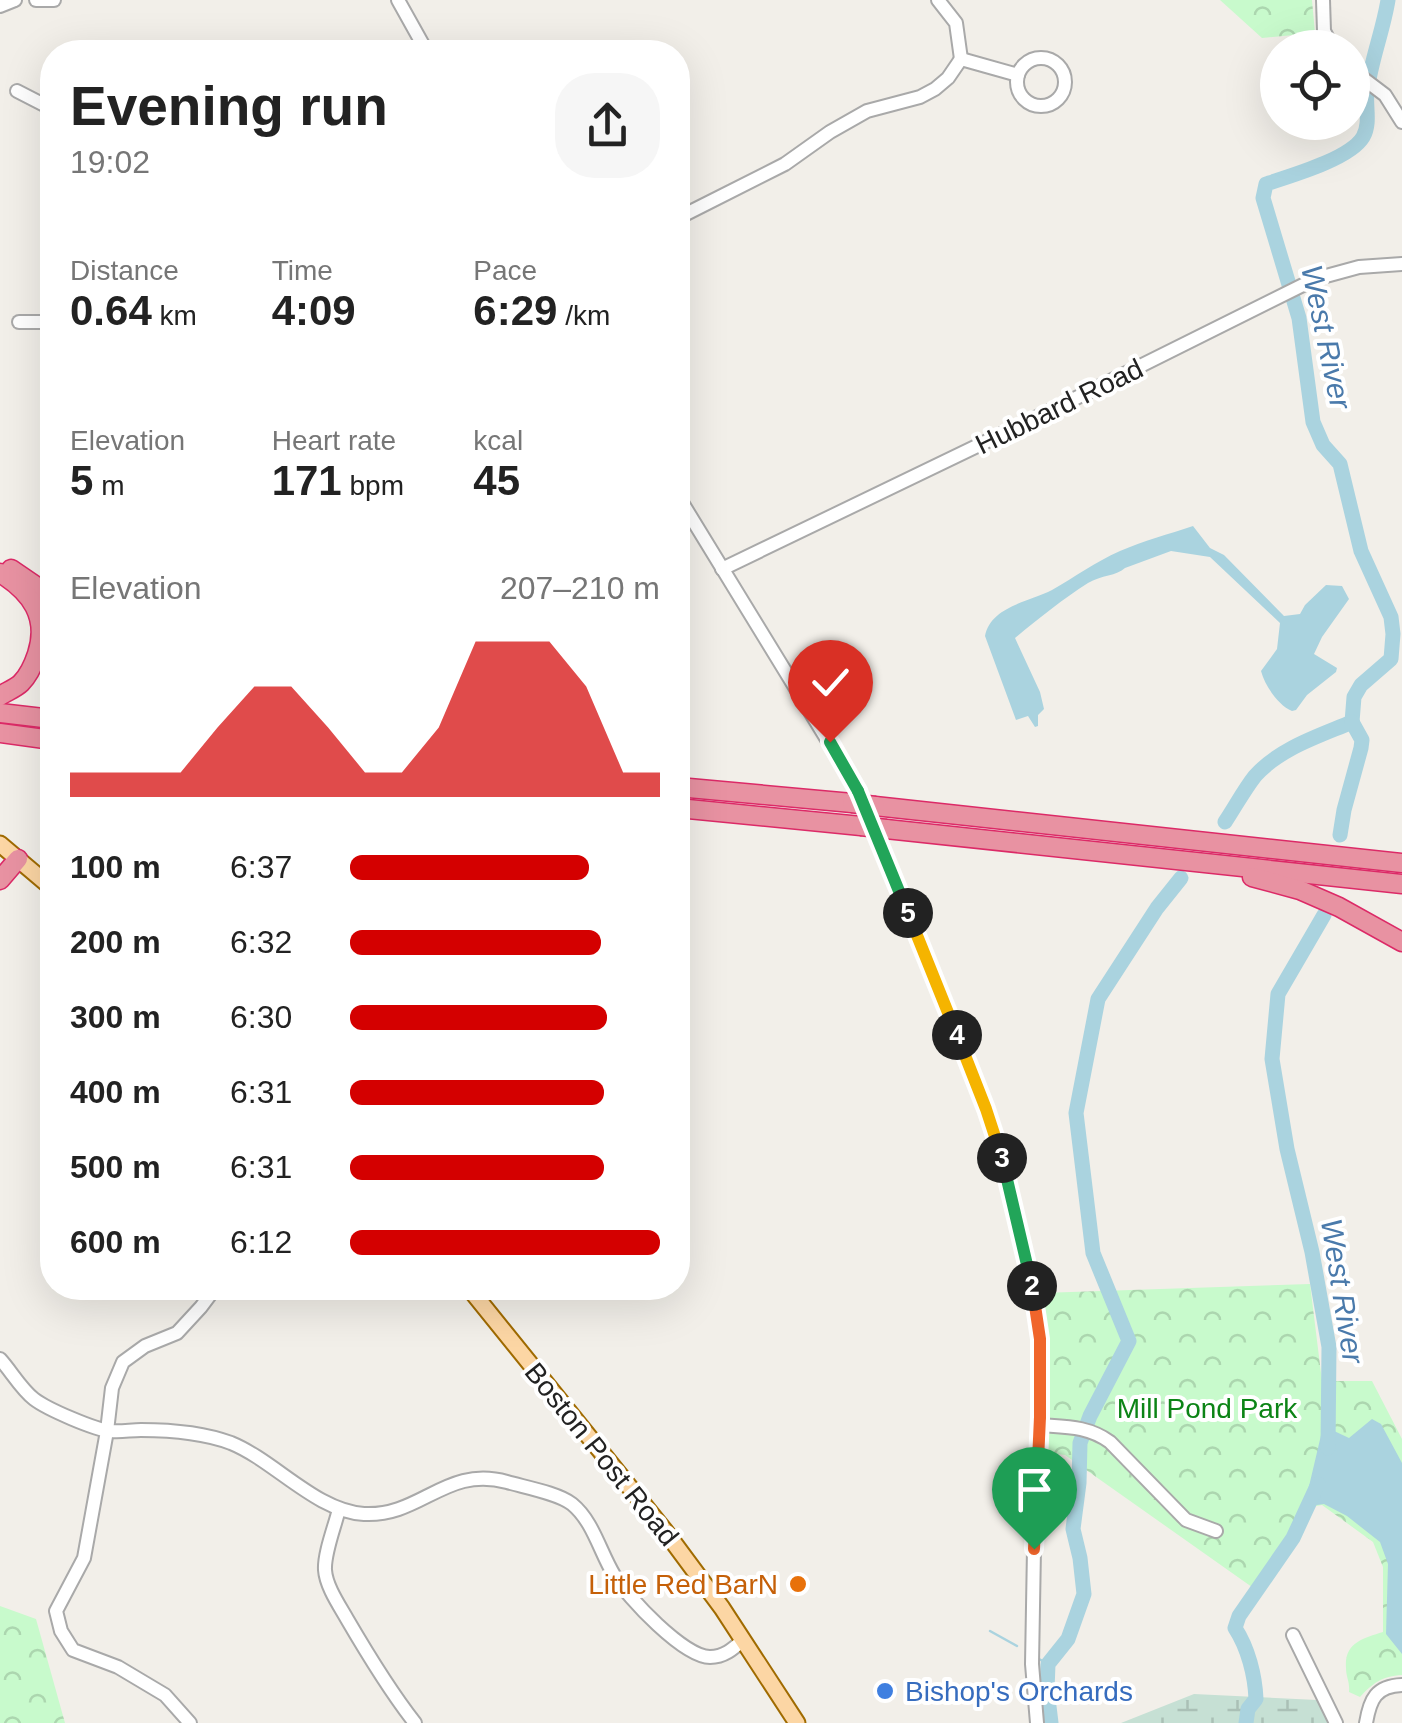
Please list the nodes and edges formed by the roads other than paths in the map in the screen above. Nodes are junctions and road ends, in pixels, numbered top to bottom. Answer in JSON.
{"nodes":[{"id":1,"x":15,"y":0,"type":"edge"},
{"id":2,"x":36,"y":0,"type":"edge"},
{"id":3,"x":54,"y":0,"type":"edge"},
{"id":4,"x":398,"y":0,"type":"edge"},
{"id":5,"x":938,"y":0,"type":"edge"},
{"id":6,"x":1323,"y":0,"type":"edge"},
{"id":7,"x":0,"y":6,"type":"edge"},
{"id":8,"x":1324,"y":30,"type":"edge"},
{"id":9,"x":420,"y":40,"type":"edge"},
{"id":10,"x":961,"y":58,"type":"junction"},
{"id":11,"x":1018,"y":75,"type":"dead end"},
{"id":12,"x":1370,"y":83,"type":"edge"},
{"id":13,"x":17,"y":90,"type":"dead end"},
{"id":14,"x":40,"y":102,"type":"edge"},
{"id":15,"x":1402,"y":122,"type":"edge"},
{"id":16,"x":690,"y":212,"type":"edge"},
{"id":17,"x":1402,"y":264,"type":"edge"},
{"id":18,"x":19,"y":322,"type":"dead end"},
{"id":19,"x":40,"y":322,"type":"edge"},
{"id":20,"x":690,"y":516,"type":"edge"},
{"id":21,"x":0,"y":562,"type":"edge"},
{"id":22,"x":722,"y":569,"type":"junction"},
{"id":23,"x":0,"y":573,"type":"edge"},
{"id":24,"x":40,"y":589,"type":"edge"},
{"id":25,"x":40,"y":617,"type":"edge"},
{"id":26,"x":40,"y":645,"type":"edge"},
{"id":27,"x":0,"y":696,"type":"edge"},
{"id":28,"x":0,"y":712,"type":"edge"},
{"id":29,"x":40,"y":717,"type":"edge"},
{"id":30,"x":0,"y":733,"type":"edge"},
{"id":31,"x":40,"y":738,"type":"edge"},
{"id":32,"x":690,"y":788,"type":"edge"},
{"id":33,"x":690,"y":809,"type":"edge"},
{"id":34,"x":0,"y":844,"type":"edge"},
{"id":35,"x":1295,"y":852,"type":"junction"},
{"id":36,"x":1402,"y":855,"type":"edge"},
{"id":37,"x":1143,"y":856,"type":"junction"},
{"id":38,"x":18,"y":859,"type":"junction"},
{"id":39,"x":1402,"y":863,"type":"edge"},
{"id":40,"x":40,"y":878,"type":"edge"},
{"id":41,"x":0,"y":880,"type":"edge"},
{"id":42,"x":1402,"y":884,"type":"edge"},
{"id":43,"x":1402,"y":942,"type":"edge"},
{"id":44,"x":206,"y":1300,"type":"edge"},
{"id":45,"x":478,"y":1300,"type":"edge"},
{"id":46,"x":0,"y":1358,"type":"edge"},
{"id":47,"x":1040,"y":1426,"type":"junction"},
{"id":48,"x":108,"y":1431,"type":"junction"},
{"id":49,"x":339,"y":1509,"type":"junction"},
{"id":50,"x":1216,"y":1531,"type":"dead end"},
{"id":51,"x":1293,"y":1635,"type":"dead end"},
{"id":52,"x":743,"y":1640,"type":"junction"},
{"id":53,"x":1402,"y":1685,"type":"edge"},
{"id":54,"x":190,"y":1723,"type":"edge"},
{"id":55,"x":415,"y":1723,"type":"edge"},
{"id":56,"x":798,"y":1723,"type":"edge"},
{"id":57,"x":1037,"y":1723,"type":"edge"},
{"id":58,"x":1336,"y":1723,"type":"edge"},
{"id":59,"x":1366,"y":1723,"type":"edge"}],
"edges":[{"from":1,"to":7,"type":"street"},
{"from":2,"to":3,"type":"street"},
{"from":4,"to":9,"type":"street"},
{"from":5,"to":10,"type":"street"},
{"from":6,"to":8,"type":"street"},
{"from":10,"to":11,"type":"street"},
{"from":10,"to":16,"type":"street"},
{"from":12,"to":15,"type":"street"},
{"from":13,"to":14,"type":"street"},
{"from":17,"to":22,"type":"street","name":"Hubbard Road"},
{"from":18,"to":19,"type":"street"},
{"from":20,"to":22,"type":"street"},
{"from":21,"to":24,"type":"highway"},
{"from":22,"to":47,"type":"street"},
{"from":23,"to":25,"type":"highway"},
{"from":26,"to":27,"type":"highway"},
{"from":28,"to":29,"type":"highway"},
{"from":30,"to":31,"type":"highway"},
{"from":32,"to":35,"type":"highway","bridge":true},
{"from":33,"to":37,"type":"highway","bridge":true},
{"from":34,"to":38,"type":"main road"},
{"from":35,"to":36,"type":"highway"},
{"from":35,"to":39,"type":"highway"},
{"from":37,"to":42,"type":"highway"},
{"from":37,"to":43,"type":"highway"},
{"from":38,"to":40,"type":"main road"},
{"from":38,"to":41,"type":"highway"},
{"from":44,"to":48,"type":"street"},
{"from":45,"to":52,"type":"main road","name":"Boston Post Road"},
{"from":46,"to":48,"type":"street"},
{"from":47,"to":50,"type":"street"},
{"from":47,"to":57,"type":"street"},
{"from":48,"to":49,"type":"street"},
{"from":48,"to":54,"type":"street"},
{"from":49,"to":52,"type":"street"},
{"from":49,"to":55,"type":"street"},
{"from":51,"to":58,"type":"street"},
{"from":52,"to":56,"type":"main road","name":"Boston Post Road"},
{"from":53,"to":59,"type":"street"}]}
